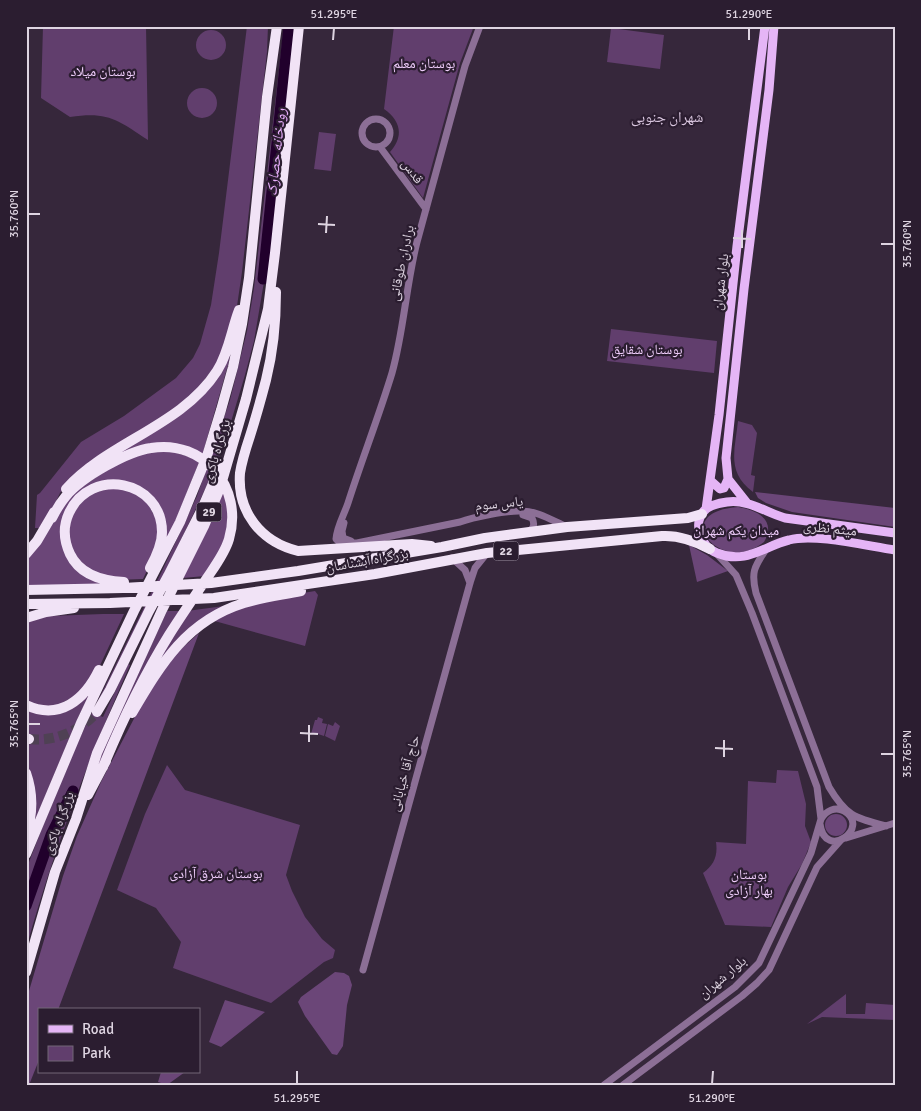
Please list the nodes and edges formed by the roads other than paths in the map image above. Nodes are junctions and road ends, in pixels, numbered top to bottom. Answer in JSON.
{"nodes":[{"id":1,"x":272,"y":26,"type":"edge"},
{"id":2,"x":277,"y":26,"type":"edge"},
{"id":3,"x":299,"y":26,"type":"edge"},
{"id":4,"x":480,"y":26,"type":"edge"},
{"id":5,"x":770,"y":27,"type":"edge"},
{"id":6,"x":271,"y":68,"type":"junction"},
{"id":7,"x":380,"y":147,"type":"junction"},
{"id":8,"x":426,"y":209,"type":"junction"},
{"id":9,"x":275,"y":253,"type":"junction"},
{"id":10,"x":249,"y":278,"type":"junction"},
{"id":11,"x":237,"y":429,"type":"junction"},
{"id":12,"x":728,"y":479,"type":"junction"},
{"id":13,"x":711,"y":481,"type":"junction"},
{"id":14,"x":747,"y":503,"type":"junction"},
{"id":15,"x":704,"y":511,"type":"junction"},
{"id":16,"x":52,"y":518,"type":"junction"},
{"id":17,"x":670,"y":520,"type":"junction"},
{"id":18,"x":460,"y":522,"type":"junction"},
{"id":19,"x":567,"y":527,"type":"junction"},
{"id":20,"x":529,"y":532,"type":"junction"},
{"id":21,"x":895,"y":533,"type":"edge"},
{"id":22,"x":672,"y":535,"type":"junction"},
{"id":23,"x":356,"y":543,"type":"joint"},
{"id":24,"x":442,"y":547,"type":"junction"},
{"id":25,"x":765,"y":550,"type":"junction"},
{"id":26,"x":895,"y":550,"type":"edge"},
{"id":27,"x":713,"y":551,"type":"junction"},
{"id":28,"x":487,"y":553,"type":"junction"},
{"id":29,"x":26,"y":554,"type":"edge"},
{"id":30,"x":452,"y":558,"type":"junction"},
{"id":31,"x":375,"y":574,"type":"junction"},
{"id":32,"x":470,"y":583,"type":"junction"},
{"id":33,"x":167,"y":585,"type":"junction"},
{"id":34,"x":26,"y":590,"type":"edge"},
{"id":35,"x":110,"y":603,"type":"junction"},
{"id":36,"x":26,"y":604,"type":"edge"},
{"id":37,"x":136,"y":609,"type":"junction"},
{"id":38,"x":26,"y":618,"type":"edge"},
{"id":39,"x":130,"y":621,"type":"junction"},
{"id":40,"x":26,"y":705,"type":"edge"},
{"id":41,"x":97,"y":712,"type":"tunnel mouth"},
{"id":42,"x":103,"y":767,"type":"junction"},
{"id":43,"x":26,"y":773,"type":"edge"},
{"id":44,"x":846,"y":812,"type":"junction"},
{"id":45,"x":76,"y":819,"type":"junction"},
{"id":46,"x":821,"y":822,"type":"junction"},
{"id":47,"x":895,"y":823,"type":"edge"},
{"id":48,"x":886,"y":826,"type":"junction"},
{"id":49,"x":26,"y":834,"type":"edge"},
{"id":50,"x":843,"y":839,"type":"junction"},
{"id":51,"x":26,"y":854,"type":"edge"},
{"id":52,"x":363,"y":970,"type":"dead end"},
{"id":53,"x":26,"y":972,"type":"edge"},
{"id":54,"x":604,"y":1085,"type":"edge"},
{"id":55,"x":623,"y":1085,"type":"edge"}],
"edges":[{"from":1,"to":6,"type":"highway"},
{"from":2,"to":6,"type":"highway","name":"بزرگراه باکری","number":"29"},
{"from":3,"to":9,"type":"highway","name":"بزرگراه باکری","number":"29"},
{"from":4,"to":8,"type":"street","name":"برادران طوقانی"},
{"from":5,"to":12,"type":"main road","name":"بلوار شهران"},
{"from":5,"to":13,"type":"main road","name":"بلوار شهران"},
{"from":6,"to":10,"type":"highway","name":"بزرگراه باکری","number":"29"},
{"from":7,"to":7,"type":"street"},
{"from":7,"to":8,"type":"street","name":"قدس"},
{"from":8,"to":23,"type":"street","name":"برادران طوقانی"},
{"from":9,"to":11,"type":"highway","name":"بزرگراه باکری","number":"29"},
{"from":9,"to":24,"type":"highway"},
{"from":10,"to":16,"type":"highway"},
{"from":10,"to":37,"type":"highway","name":"بزرگراه باکری","number":"29"},
{"from":11,"to":41,"type":"highway"},
{"from":11,"to":45,"type":"highway","name":"بزرگراه باکری","number":"29"},
{"from":12,"to":13,"type":"main road"},
{"from":12,"to":14,"type":"main road"},
{"from":13,"to":15,"type":"main road","name":"بلوار شهران"},
{"from":14,"to":15,"type":"main road"},
{"from":14,"to":21,"type":"main road","name":"میثم نظری"},
{"from":15,"to":17,"type":"highway","name":"بزرگراه آبشناسان","number":"22"},
{"from":15,"to":27,"type":"main road"},
{"from":16,"to":29,"type":"highway"},
{"from":16,"to":42,"type":"highway"},
{"from":17,"to":19,"type":"highway","name":"بزرگراه آبشناسان","number":"22"},
{"from":17,"to":22,"type":"highway"},
{"from":18,"to":19,"type":"street","name":"یاس سوم"},
{"from":18,"to":20,"type":"street","name":"یاس سوم"},
{"from":18,"to":23,"type":"street","name":"یاس سوم"},
{"from":19,"to":20,"type":"highway","name":"بزرگراه آبشناسان","number":"22"},
{"from":20,"to":24,"type":"highway","name":"بزرگراه آبشناسان","number":"22"},
{"from":22,"to":27,"type":"highway","name":"بزرگراه آبشناسان","number":"22"},
{"from":22,"to":28,"type":"highway","name":"بزرگراه آبشناسان","number":"22"},
{"from":24,"to":33,"type":"highway","name":"بزرگراه آبشناسان","number":"22"},
{"from":25,"to":26,"type":"main road","name":"میثم نظری"},
{"from":25,"to":27,"type":"main road"},
{"from":25,"to":44,"type":"street"},
{"from":27,"to":46,"type":"street","name":"بلوار شهران"},
{"from":28,"to":30,"type":"highway","name":"بزرگراه آبشناسان","number":"22"},
{"from":28,"to":32,"type":"street","name":"حاج آقا خیابانی"},
{"from":30,"to":31,"type":"highway","name":"بزرگراه آبشناسان","number":"22"},
{"from":30,"to":32,"type":"street"},
{"from":31,"to":35,"type":"highway","name":"بزرگراه آبشناسان","number":"22"},
{"from":31,"to":42,"type":"highway"},
{"from":32,"to":52,"type":"street","name":"حاج آقا خیابانی"},
{"from":33,"to":34,"type":"highway","name":"بزرگراه آبشناسان","number":"22"},
{"from":33,"to":37,"type":"highway"},
{"from":35,"to":36,"type":"highway","name":"بزرگراه آبشناسان","number":"22"},
{"from":35,"to":38,"type":"highway"},
{"from":37,"to":39,"type":"highway","name":"بزرگراه باکری","number":"29"},
{"from":39,"to":40,"type":"highway"},
{"from":39,"to":51,"type":"highway","name":"بزرگراه باکری","number":"29"},
{"from":42,"to":45,"type":"highway"},
{"from":43,"to":49,"type":"highway"},
{"from":44,"to":46,"type":"street"},
{"from":44,"to":48,"type":"street"},
{"from":44,"to":50,"type":"street"},
{"from":45,"to":53,"type":"highway","name":"بزرگراه باکری","number":"29"},
{"from":46,"to":50,"type":"street"},
{"from":46,"to":54,"type":"street","name":"بلوار شهران"},
{"from":47,"to":48,"type":"street"},
{"from":48,"to":50,"type":"street"},
{"from":50,"to":55,"type":"street","name":"بلوار شهران"}]}
